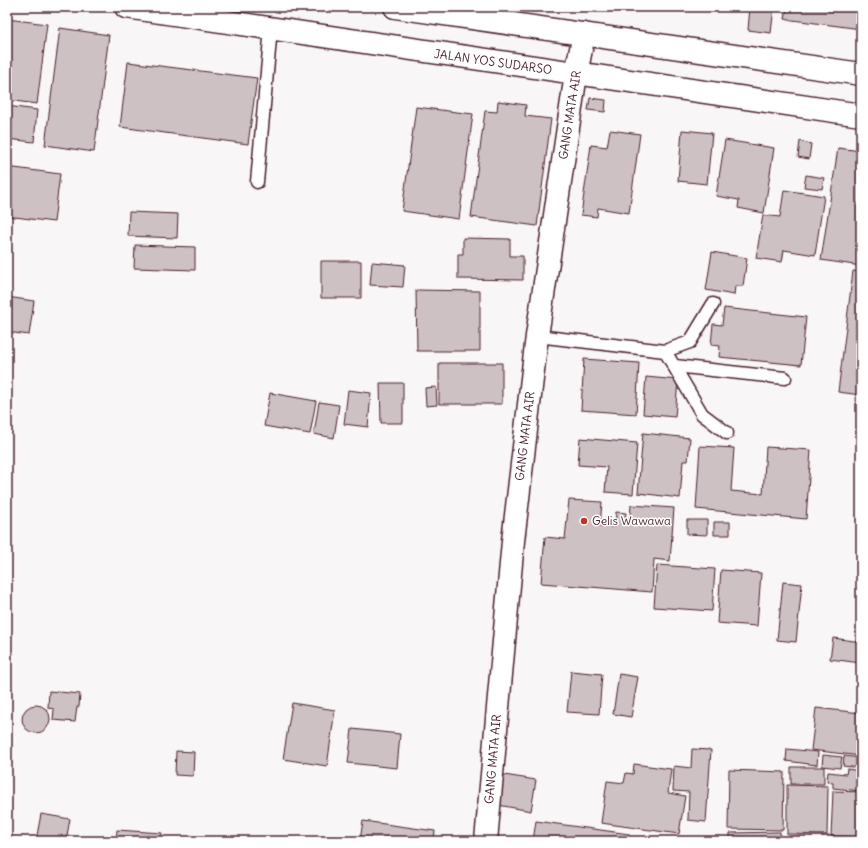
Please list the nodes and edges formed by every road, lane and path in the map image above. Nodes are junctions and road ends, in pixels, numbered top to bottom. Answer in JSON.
{"nodes":[{"id":1,"x":126,"y":7,"type":"edge"},
{"id":2,"x":395,"y":7,"type":"edge"},
{"id":3,"x":271,"y":28,"type":"junction"},
{"id":4,"x":584,"y":34,"type":"junction"},
{"id":5,"x":576,"y":74,"type":"junction"},
{"id":6,"x":861,"y":74,"type":"edge"},
{"id":7,"x":861,"y":115,"type":"edge"},
{"id":8,"x":258,"y":182,"type":"dead end"},
{"id":9,"x":713,"y":304,"type":"dead end"},
{"id":10,"x":536,"y":336,"type":"junction"},
{"id":11,"x":665,"y":351,"type":"junction"},
{"id":12,"x":674,"y":366,"type":"junction"},
{"id":13,"x":785,"y":378,"type":"dead end"},
{"id":14,"x":727,"y":433,"type":"dead end"},
{"id":15,"x":486,"y":841,"type":"edge"}],
"edges":[{"from":1,"to":3,"type":"main road","name":"JALAN YOS SUDARSO"},
{"from":2,"to":4,"type":"main road"},
{"from":3,"to":5,"type":"main road","name":"JALAN YOS SUDARSO"},
{"from":3,"to":8,"type":"lane"},
{"from":4,"to":5,"type":"main road","name":"GANG MATA AIR"},
{"from":4,"to":6,"type":"main road"},
{"from":5,"to":7,"type":"main road","name":"JALAN YOS SUDARSO"},
{"from":5,"to":10,"type":"main road","name":"GANG MATA AIR"},
{"from":9,"to":11,"type":"lane"},
{"from":10,"to":11,"type":"lane"},
{"from":10,"to":15,"type":"main road","name":"GANG MATA AIR"},
{"from":11,"to":12,"type":"lane"},
{"from":12,"to":13,"type":"lane"},
{"from":12,"to":14,"type":"lane"}]}
